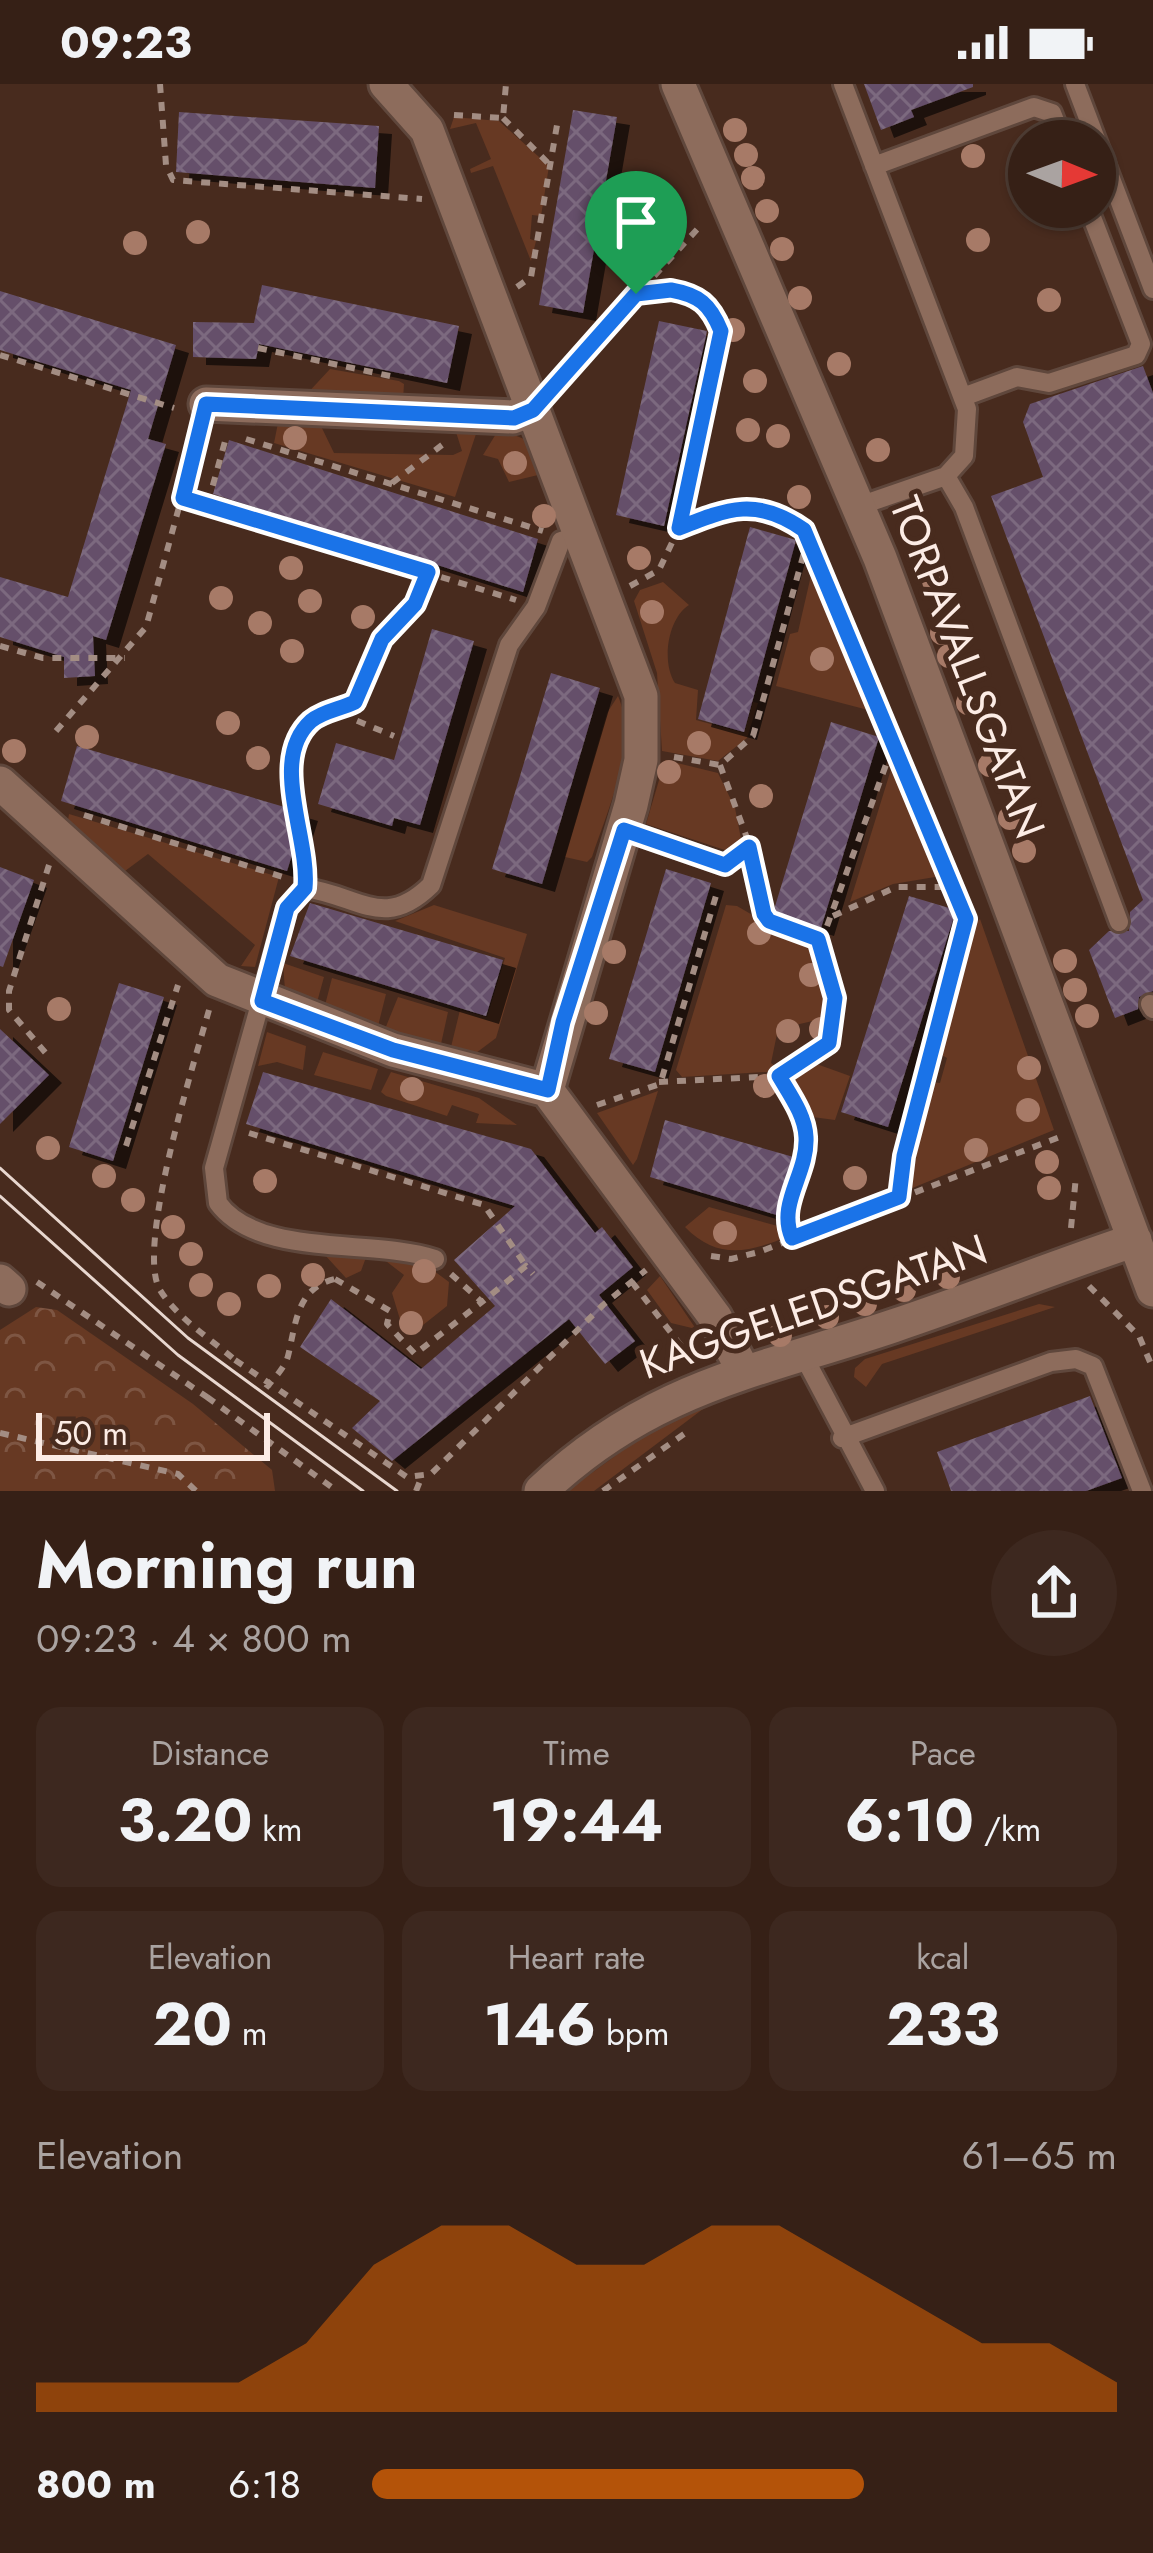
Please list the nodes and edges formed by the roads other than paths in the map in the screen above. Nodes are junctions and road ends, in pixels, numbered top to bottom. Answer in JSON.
{"nodes":[{"id":1,"x":386,"y":84,"type":"edge"},
{"id":2,"x":678,"y":84,"type":"edge"},
{"id":3,"x":843,"y":84,"type":"edge"},
{"id":4,"x":1075,"y":84,"type":"edge"},
{"id":5,"x":1055,"y":120,"type":"edge"},
{"id":6,"x":874,"y":166,"type":"junction"},
{"id":7,"x":1096,"y":228,"type":"edge"},
{"id":8,"x":1153,"y":289,"type":"edge"},
{"id":9,"x":963,"y":397,"type":"junction"},
{"id":10,"x":533,"y":410,"type":"junction"},
{"id":11,"x":205,"y":411,"type":"road end"},
{"id":12,"x":946,"y":476,"type":"junction"},
{"id":13,"x":859,"y":506,"type":"junction"},
{"id":14,"x":571,"y":537,"type":"junction"},
{"id":15,"x":0,"y":783,"type":"edge"},
{"id":16,"x":624,"y":830,"type":"junction"},
{"id":17,"x":725,"y":865,"type":"road end"},
{"id":18,"x":1119,"y":922,"type":"dead end"},
{"id":19,"x":262,"y":1001,"type":"junction"},
{"id":20,"x":548,"y":1090,"type":"junction"},
{"id":21,"x":1144,"y":1237,"type":"edge"},
{"id":22,"x":435,"y":1259,"type":"road end"},
{"id":23,"x":1153,"y":1291,"type":"edge"},
{"id":24,"x":803,"y":1355,"type":"junction"},
{"id":25,"x":744,"y":1372,"type":"junction"},
{"id":26,"x":842,"y":1438,"type":"junction"},
{"id":27,"x":541,"y":1491,"type":"edge"},
{"id":28,"x":874,"y":1491,"type":"edge"},
{"id":29,"x":1142,"y":1491,"type":"edge"}],
"edges":[{"from":1,"to":10,"type":"street"},
{"from":2,"to":13,"type":"street","name":"TORPAVALLSGATAN"},
{"from":3,"to":6,"type":"lane"},
{"from":4,"to":8,"type":"lane"},
{"from":5,"to":6,"type":"lane"},
{"from":6,"to":9,"type":"lane"},
{"from":7,"to":9,"type":"lane"},
{"from":9,"to":12,"type":"lane"},
{"from":10,"to":11,"type":"street"},
{"from":10,"to":14,"type":"street"},
{"from":12,"to":13,"type":"lane"},
{"from":12,"to":18,"type":"lane"},
{"from":13,"to":21,"type":"street","name":"TORPAVALLSGATAN"},
{"from":14,"to":16,"type":"street"},
{"from":14,"to":19,"type":"lane"},
{"from":15,"to":19,"type":"street"},
{"from":16,"to":17,"type":"lane"},
{"from":16,"to":20,"type":"street"},
{"from":19,"to":20,"type":"street"},
{"from":19,"to":22,"type":"lane"},
{"from":20,"to":25,"type":"street"},
{"from":21,"to":23,"type":"street","name":"TORPAVALLSGATAN"},
{"from":21,"to":24,"type":"street","name":"KAGGELEDSGATAN"},
{"from":24,"to":25,"type":"street","name":"KAGGELEDSGATAN"},
{"from":24,"to":26,"type":"lane"},
{"from":25,"to":27,"type":"street","name":"KAGGELEDSGATAN"},
{"from":26,"to":28,"type":"lane"},
{"from":26,"to":29,"type":"lane"}]}
